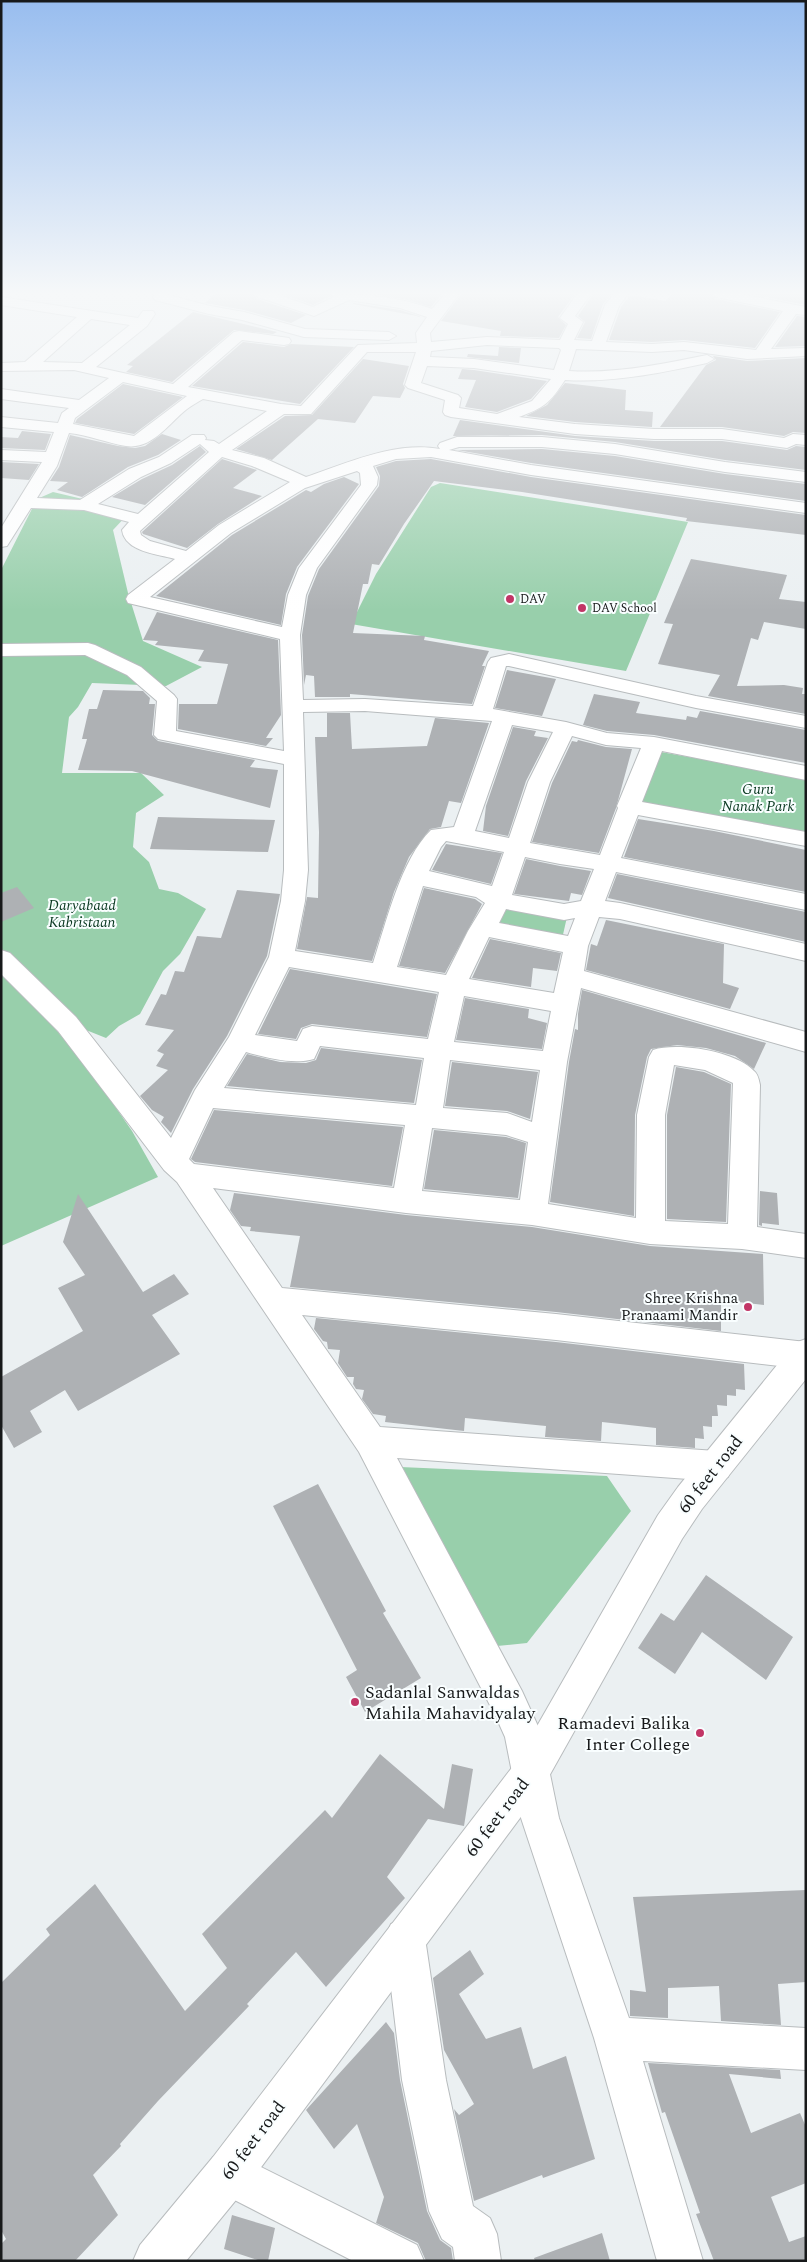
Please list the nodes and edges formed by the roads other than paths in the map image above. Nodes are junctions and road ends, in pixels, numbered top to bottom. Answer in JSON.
{"nodes":[{"id":1,"x":42,"y":400,"type":"edge"},
{"id":2,"x":45,"y":400,"type":"junction"},
{"id":3,"x":88,"y":400,"type":"edge"},
{"id":4,"x":191,"y":400,"type":"edge"},
{"id":5,"x":234,"y":400,"type":"edge"},
{"id":6,"x":316,"y":400,"type":"edge"},
{"id":7,"x":453,"y":400,"type":"edge"},
{"id":8,"x":542,"y":400,"type":"edge"},
{"id":9,"x":80,"y":405,"type":"junction"},
{"id":10,"x":281,"y":409,"type":"junction"},
{"id":11,"x":451,"y":412,"type":"junction"},
{"id":12,"x":496,"y":419,"type":"junction"},
{"id":13,"x":165,"y":421,"type":"junction"},
{"id":14,"x":1,"y":422,"type":"edge"},
{"id":15,"x":32,"y":425,"type":"junction"},
{"id":16,"x":62,"y":428,"type":"junction"},
{"id":17,"x":457,"y":431,"type":"junction"},
{"id":18,"x":198,"y":438,"type":"junction"},
{"id":19,"x":806,"y":440,"type":"edge"},
{"id":20,"x":219,"y":451,"type":"junction"},
{"id":21,"x":430,"y":452,"type":"junction"},
{"id":22,"x":1,"y":455,"type":"edge"},
{"id":23,"x":52,"y":457,"type":"junction"},
{"id":24,"x":356,"y":465,"type":"junction"},
{"id":25,"x":806,"y":477,"type":"edge"},
{"id":26,"x":304,"y":482,"type":"junction"},
{"id":27,"x":26,"y":502,"type":"junction"},
{"id":28,"x":84,"y":505,"type":"junction"},
{"id":29,"x":806,"y":508,"type":"edge"},
{"id":30,"x":140,"y":520,"type":"junction"},
{"id":31,"x":1,"y":542,"type":"edge"},
{"id":32,"x":189,"y":557,"type":"junction"},
{"id":33,"x":290,"y":635,"type":"junction"},
{"id":34,"x":1,"y":650,"type":"edge"},
{"id":35,"x":292,"y":706,"type":"junction"},
{"id":36,"x":481,"y":713,"type":"junction"},
{"id":37,"x":504,"y":717,"type":"junction"},
{"id":38,"x":806,"y":722,"type":"edge"},
{"id":39,"x":566,"y":728,"type":"junction"},
{"id":40,"x":654,"y":743,"type":"junction"},
{"id":41,"x":295,"y":760,"type":"junction"},
{"id":42,"x":806,"y":773,"type":"edge"},
{"id":43,"x":628,"y":806,"type":"junction"},
{"id":44,"x":462,"y":835,"type":"junction"},
{"id":45,"x":806,"y":839,"type":"edge"},
{"id":46,"x":517,"y":846,"type":"junction"},
{"id":47,"x":606,"y":863,"type":"junction"},
{"id":48,"x":414,"y":876,"type":"junction"},
{"id":49,"x":498,"y":900,"type":"junction"},
{"id":50,"x":806,"y":902,"type":"edge"},
{"id":51,"x":590,"y":908,"type":"junction"},
{"id":52,"x":484,"y":928,"type":"junction"},
{"id":53,"x":576,"y":946,"type":"junction"},
{"id":54,"x":806,"y":953,"type":"edge"},
{"id":55,"x":281,"y":957,"type":"junction"},
{"id":56,"x":1,"y":958,"type":"edge"},
{"id":57,"x":382,"y":974,"type":"junction"},
{"id":58,"x":571,"y":976,"type":"junction"},
{"id":59,"x":453,"y":987,"type":"junction"},
{"id":60,"x":566,"y":1004,"type":"junction"},
{"id":61,"x":240,"y":1040,"type":"junction"},
{"id":62,"x":806,"y":1042,"type":"edge"},
{"id":63,"x":440,"y":1050,"type":"junction"},
{"id":64,"x":554,"y":1062,"type":"junction"},
{"id":65,"x":205,"y":1097,"type":"junction"},
{"id":66,"x":420,"y":1115,"type":"junction"},
{"id":67,"x":542,"y":1136,"type":"junction"},
{"id":68,"x":181,"y":1168,"type":"junction"},
{"id":69,"x":406,"y":1201,"type":"junction"},
{"id":70,"x":532,"y":1213,"type":"junction"},
{"id":71,"x":650,"y":1232,"type":"junction"},
{"id":72,"x":742,"y":1237,"type":"junction"},
{"id":73,"x":806,"y":1246,"type":"edge"},
{"id":74,"x":276,"y":1300,"type":"junction"},
{"id":75,"x":802,"y":1365,"type":"edge"},
{"id":76,"x":371,"y":1441,"type":"junction"},
{"id":77,"x":716,"y":1466,"type":"junction"},
{"id":78,"x":530,"y":1774,"type":"junction"},
{"id":79,"x":405,"y":1938,"type":"junction"},
{"id":80,"x":615,"y":2038,"type":"junction"},
{"id":81,"x":806,"y":2050,"type":"edge"},
{"id":82,"x":229,"y":2173,"type":"junction"},
{"id":83,"x":156,"y":2261,"type":"edge"},
{"id":84,"x":401,"y":2261,"type":"edge"},
{"id":85,"x":478,"y":2261,"type":"edge"},
{"id":86,"x":680,"y":2261,"type":"edge"}],
"edges":[{"from":1,"to":2,"type":"street"},
{"from":2,"to":9,"type":"street"},
{"from":2,"to":15,"type":"street"},
{"from":3,"to":9,"type":"street"},
{"from":4,"to":13,"type":"street"},
{"from":5,"to":10,"type":"street"},
{"from":6,"to":10,"type":"street"},
{"from":7,"to":11,"type":"street"},
{"from":8,"to":12,"type":"street"},
{"from":9,"to":16,"type":"street"},
{"from":10,"to":20,"type":"street"},
{"from":11,"to":12,"type":"street"},
{"from":11,"to":17,"type":"street"},
{"from":12,"to":17,"type":"street"},
{"from":12,"to":19,"type":"street"},
{"from":13,"to":16,"type":"street"},
{"from":13,"to":18,"type":"street"},
{"from":14,"to":15,"type":"street"},
{"from":15,"to":16,"type":"street"},
{"from":16,"to":23,"type":"street"},
{"from":17,"to":21,"type":"street"},
{"from":18,"to":20,"type":"street"},
{"from":18,"to":28,"type":"street"},
{"from":20,"to":26,"type":"street"},
{"from":20,"to":30,"type":"street"},
{"from":21,"to":24,"type":"street"},
{"from":21,"to":25,"type":"street"},
{"from":21,"to":29,"type":"street"},
{"from":22,"to":23,"type":"street"},
{"from":23,"to":27,"type":"street"},
{"from":24,"to":26,"type":"street"},
{"from":24,"to":33,"type":"street"},
{"from":26,"to":32,"type":"street"},
{"from":27,"to":28,"type":"street"},
{"from":27,"to":31,"type":"street"},
{"from":28,"to":30,"type":"street"},
{"from":30,"to":32,"type":"street"},
{"from":32,"to":33,"type":"street"},
{"from":33,"to":35,"type":"street"},
{"from":34,"to":41,"type":"street"},
{"from":35,"to":36,"type":"street"},
{"from":35,"to":41,"type":"street"},
{"from":36,"to":37,"type":"street"},
{"from":36,"to":38,"type":"street"},
{"from":37,"to":39,"type":"street"},
{"from":37,"to":44,"type":"street"},
{"from":39,"to":40,"type":"street"},
{"from":39,"to":46,"type":"street"},
{"from":40,"to":42,"type":"street"},
{"from":40,"to":43,"type":"street"},
{"from":41,"to":55,"type":"street"},
{"from":43,"to":45,"type":"street"},
{"from":43,"to":47,"type":"street"},
{"from":44,"to":46,"type":"street"},
{"from":44,"to":48,"type":"street"},
{"from":46,"to":47,"type":"street"},
{"from":46,"to":49,"type":"street"},
{"from":47,"to":50,"type":"street"},
{"from":47,"to":51,"type":"street"},
{"from":48,"to":49,"type":"street"},
{"from":48,"to":57,"type":"street"},
{"from":49,"to":51,"type":"street"},
{"from":49,"to":52,"type":"street"},
{"from":51,"to":53,"type":"street"},
{"from":51,"to":54,"type":"street"},
{"from":52,"to":53,"type":"street"},
{"from":52,"to":59,"type":"street"},
{"from":53,"to":58,"type":"street"},
{"from":55,"to":57,"type":"street"},
{"from":55,"to":61,"type":"street"},
{"from":56,"to":68,"type":"street"},
{"from":57,"to":59,"type":"street"},
{"from":58,"to":60,"type":"street"},
{"from":58,"to":62,"type":"street"},
{"from":59,"to":60,"type":"street"},
{"from":59,"to":63,"type":"street"},
{"from":60,"to":64,"type":"street"},
{"from":61,"to":63,"type":"street"},
{"from":61,"to":65,"type":"street"},
{"from":63,"to":64,"type":"street"},
{"from":63,"to":66,"type":"street"},
{"from":64,"to":67,"type":"street"},
{"from":65,"to":66,"type":"street"},
{"from":65,"to":68,"type":"street"},
{"from":66,"to":67,"type":"street"},
{"from":66,"to":69,"type":"street"},
{"from":67,"to":70,"type":"street"},
{"from":68,"to":69,"type":"street"},
{"from":68,"to":74,"type":"street"},
{"from":69,"to":70,"type":"street"},
{"from":70,"to":71,"type":"street"},
{"from":71,"to":72,"type":"street"},
{"from":71,"to":72,"type":"street"},
{"from":72,"to":73,"type":"street"},
{"from":74,"to":75,"type":"street"},
{"from":74,"to":76,"type":"street"},
{"from":75,"to":77,"type":"street","name":"60 feet road"},
{"from":76,"to":77,"type":"street"},
{"from":76,"to":78,"type":"street"},
{"from":77,"to":78,"type":"street","name":"60 feet road"},
{"from":78,"to":79,"type":"street","name":"60 feet road"},
{"from":78,"to":80,"type":"street"},
{"from":79,"to":82,"type":"street","name":"60 feet road"},
{"from":79,"to":85,"type":"street"},
{"from":80,"to":81,"type":"street"},
{"from":80,"to":86,"type":"street"},
{"from":82,"to":83,"type":"street","name":"60 feet road"},
{"from":82,"to":84,"type":"street"}]}
